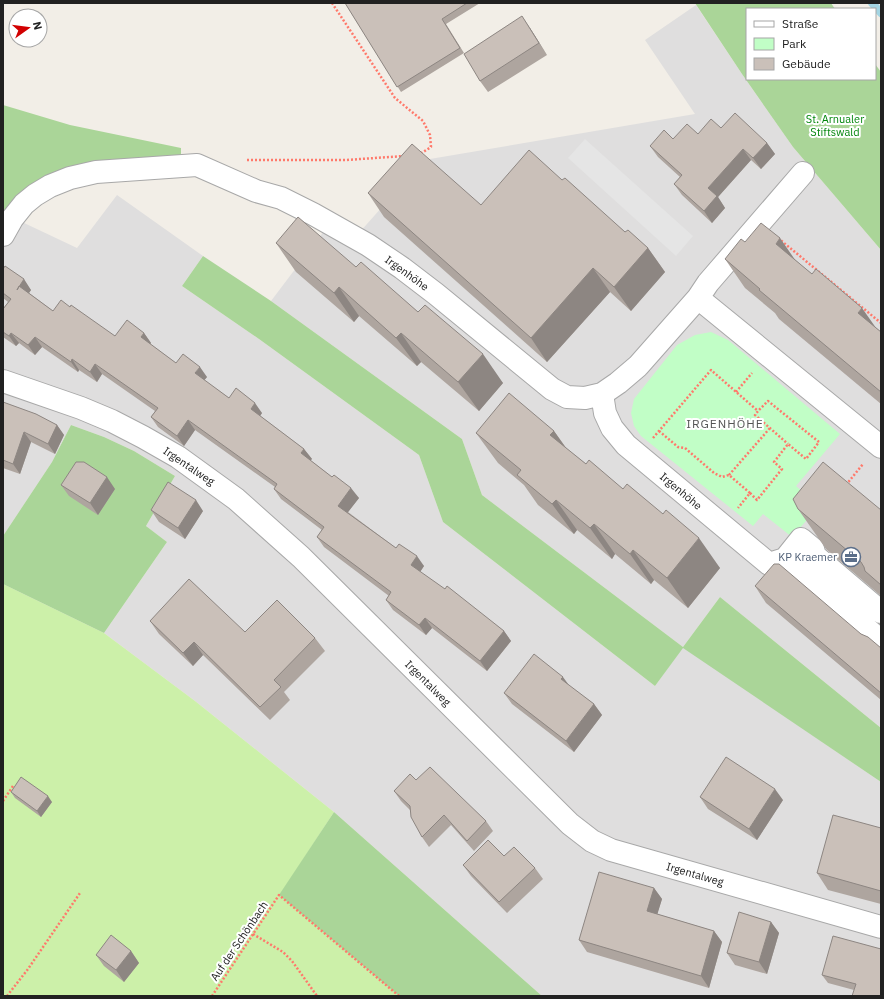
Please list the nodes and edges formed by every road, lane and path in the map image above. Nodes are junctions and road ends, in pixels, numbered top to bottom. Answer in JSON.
{"nodes":[{"id":1,"x":332,"y":3,"type":"edge"},
{"id":2,"x":418,"y":155,"type":"edge"},
{"id":3,"x":411,"y":156,"type":"edge"},
{"id":4,"x":241,"y":161,"type":"dead end"},
{"id":5,"x":803,"y":174,"type":"dead end"},
{"id":6,"x":760,"y":222,"type":"junction"},
{"id":7,"x":3,"y":235,"type":"edge"},
{"id":8,"x":698,"y":298,"type":"junction"},
{"id":9,"x":881,"y":323,"type":"edge"},
{"id":10,"x":755,"y":369,"type":"dead end"},
{"id":11,"x":3,"y":381,"type":"edge"},
{"id":12,"x":736,"y":392,"type":"junction"},
{"id":13,"x":602,"y":394,"type":"junction"},
{"id":14,"x":758,"y":412,"type":"junction"},
{"id":15,"x":770,"y":428,"type":"junction"},
{"id":16,"x":659,"y":431,"type":"junction"},
{"id":17,"x":652,"y":439,"type":"dead end"},
{"id":18,"x":788,"y":444,"type":"junction"},
{"id":19,"x":880,"y":446,"type":"edge"},
{"id":20,"x":730,"y":475,"type":"junction"},
{"id":21,"x":842,"y":490,"type":"edge"},
{"id":22,"x":750,"y":493,"type":"junction"},
{"id":23,"x":723,"y":526,"type":"junction"},
{"id":24,"x":784,"y":559,"type":"junction"},
{"id":25,"x":881,"y":612,"type":"edge"},
{"id":26,"x":881,"y":641,"type":"edge"},
{"id":27,"x":13,"y":786,"type":"edge"},
{"id":28,"x":3,"y":801,"type":"edge"},
{"id":29,"x":80,"y":894,"type":"dead end"},
{"id":30,"x":881,"y":927,"type":"edge"},
{"id":31,"x":253,"y":934,"type":"junction"},
{"id":32,"x":7,"y":996,"type":"edge"},
{"id":33,"x":212,"y":996,"type":"edge"},
{"id":34,"x":317,"y":996,"type":"edge"},
{"id":35,"x":399,"y":996,"type":"edge"}],
"edges":[{"from":1,"to":2,"type":"path"},
{"from":3,"to":4,"type":"path"},
{"from":5,"to":6,"type":"street","name":"Irgenhöhe"},
{"from":6,"to":8,"type":"street","name":"Irgenhöhe"},
{"from":6,"to":9,"type":"path"},
{"from":7,"to":13,"type":"street","name":"Irgenhöhe"},
{"from":8,"to":13,"type":"street","name":"Irgenhöhe"},
{"from":8,"to":19,"type":"street"},
{"from":10,"to":12,"type":"path"},
{"from":11,"to":30,"type":"street","name":"Irgentalweg"},
{"from":12,"to":14,"type":"path"},
{"from":12,"to":16,"type":"path"},
{"from":13,"to":23,"type":"street","name":"Irgenhöhe"},
{"from":14,"to":15,"type":"path"},
{"from":14,"to":18,"type":"path"},
{"from":15,"to":18,"type":"path"},
{"from":15,"to":20,"type":"path"},
{"from":16,"to":17,"type":"path"},
{"from":16,"to":20,"type":"path"},
{"from":18,"to":22,"type":"path"},
{"from":19,"to":21,"type":"path"},
{"from":20,"to":22,"type":"path"},
{"from":22,"to":23,"type":"path"},
{"from":23,"to":24,"type":"street","name":"Irgenhöhe"},
{"from":24,"to":25,"type":"street"},
{"from":24,"to":26,"type":"street"},
{"from":27,"to":28,"type":"path"},
{"from":29,"to":32,"type":"path"},
{"from":31,"to":33,"type":"path","name":"Auf der Schönbach"},
{"from":31,"to":34,"type":"path"},
{"from":31,"to":35,"type":"path","name":"Auf der Schönbach"}]}
